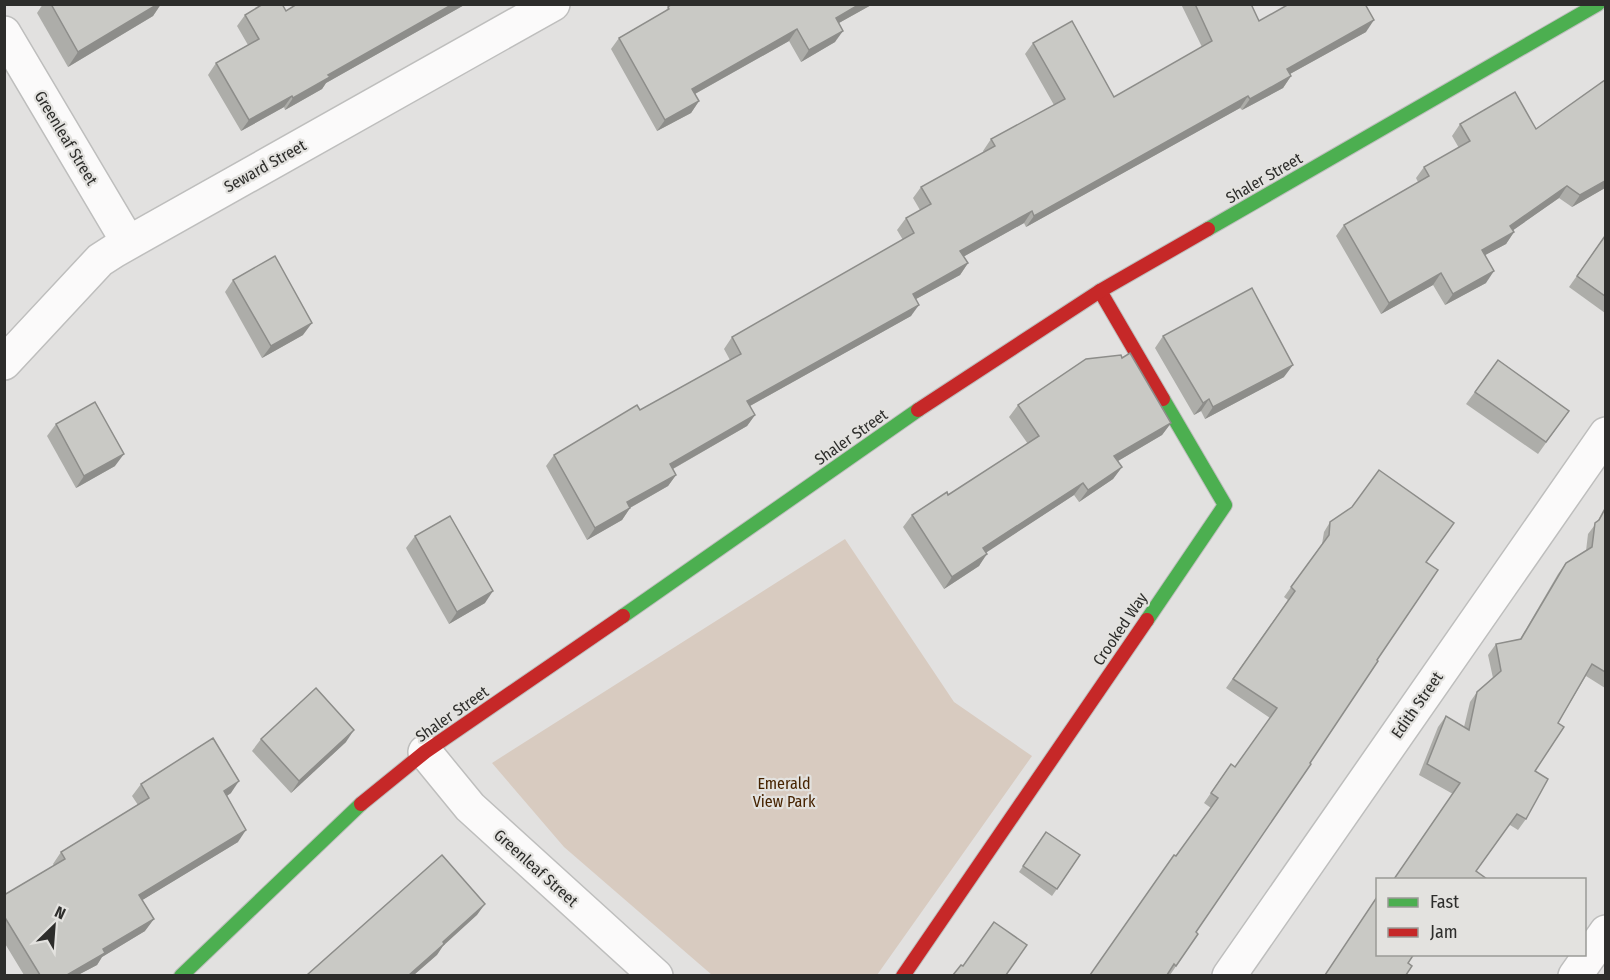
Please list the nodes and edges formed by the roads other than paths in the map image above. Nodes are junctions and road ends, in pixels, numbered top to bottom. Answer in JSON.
{"nodes":[{"id":1,"x":553,"y":4,"type":"edge"},
{"id":2,"x":1598,"y":4,"type":"edge"},
{"id":3,"x":4,"y":33,"type":"edge"},
{"id":4,"x":128,"y":242,"type":"junction"},
{"id":5,"x":1100,"y":291,"type":"junction"},
{"id":6,"x":4,"y":363,"type":"edge"},
{"id":7,"x":1605,"y":434,"type":"edge"},
{"id":8,"x":425,"y":752,"type":"junction"},
{"id":9,"x":1605,"y":933,"type":"edge"},
{"id":10,"x":641,"y":971,"type":"edge"},
{"id":11,"x":180,"y":975,"type":"edge"},
{"id":12,"x":903,"y":975,"type":"edge"},
{"id":13,"x":1229,"y":975,"type":"edge"},
{"id":14,"x":1575,"y":975,"type":"edge"}],
"edges":[{"from":1,"to":4,"type":"street","name":"Seward Street"},
{"from":2,"to":5,"type":"street","name":"Shaler Street"},
{"from":3,"to":4,"type":"street","name":"Greenleaf Street"},
{"from":4,"to":6,"type":"street","name":"Seward Street"},
{"from":5,"to":8,"type":"street","name":"Shaler Street"},
{"from":5,"to":12,"type":"street","name":"Crooked Way"},
{"from":7,"to":13,"type":"street","name":"Edith Street"},
{"from":8,"to":10,"type":"street","name":"Greenleaf Street"},
{"from":8,"to":11,"type":"street","name":"Shaler Street"},
{"from":9,"to":14,"type":"street"}]}
